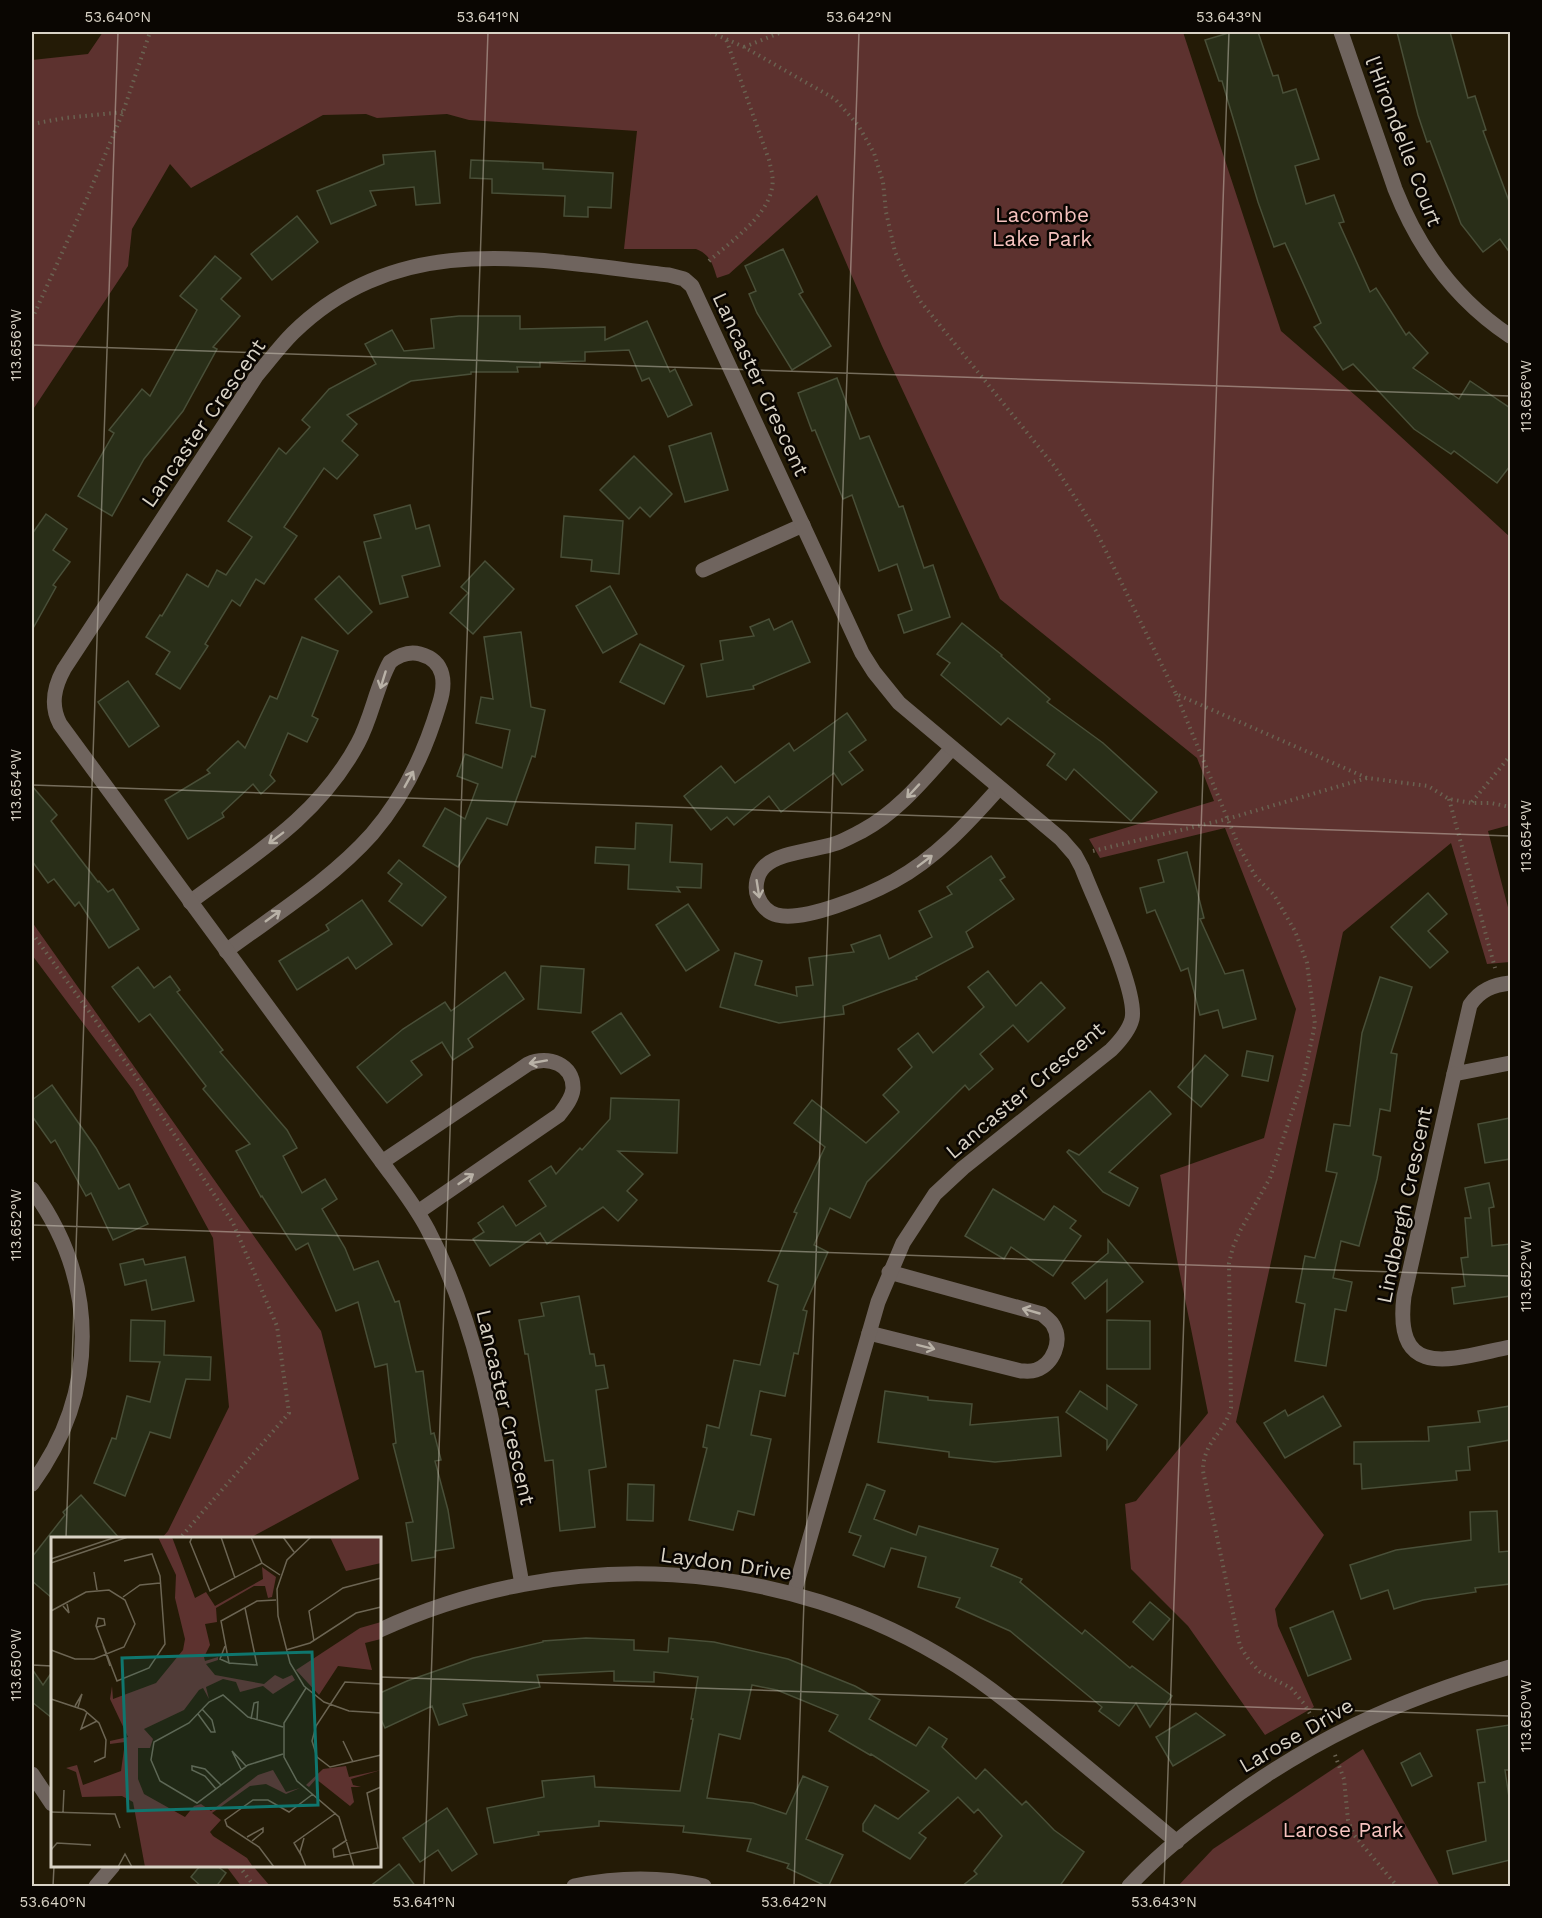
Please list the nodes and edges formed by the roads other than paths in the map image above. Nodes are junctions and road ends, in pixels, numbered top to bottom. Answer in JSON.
{"nodes":[{"id":1,"x":1341,"y":32,"type":"edge"},
{"id":2,"x":1510,"y":336,"type":"edge"},
{"id":3,"x":803,"y":525,"type":"junction"},
{"id":4,"x":703,"y":570,"type":"dead end"},
{"id":5,"x":952,"y":748,"type":"junction"},
{"id":6,"x":999,"y":788,"type":"junction"},
{"id":7,"x":190,"y":902,"type":"junction"},
{"id":8,"x":226,"y":951,"type":"junction"},
{"id":9,"x":1510,"y":983,"type":"edge"},
{"id":10,"x":1510,"y":1063,"type":"edge"},
{"id":11,"x":1454,"y":1074,"type":"junction"},
{"id":12,"x":382,"y":1162,"type":"junction"},
{"id":13,"x":32,"y":1189,"type":"edge"},
{"id":14,"x":418,"y":1212,"type":"junction"},
{"id":15,"x":889,"y":1272,"type":"junction"},
{"id":16,"x":869,"y":1333,"type":"junction"},
{"id":17,"x":1510,"y":1347,"type":"edge"},
{"id":18,"x":32,"y":1484,"type":"edge"},
{"id":19,"x":522,"y":1584,"type":"junction"},
{"id":20,"x":794,"y":1593,"type":"junction"},
{"id":21,"x":381,"y":1630,"type":"edge"},
{"id":22,"x":1510,"y":1667,"type":"edge"},
{"id":23,"x":32,"y":1774,"type":"edge"},
{"id":24,"x":51,"y":1802,"type":"edge"},
{"id":25,"x":1177,"y":1842,"type":"junction"},
{"id":26,"x":574,"y":1887,"type":"edge"},
{"id":27,"x":704,"y":1887,"type":"edge"},
{"id":28,"x":1129,"y":1887,"type":"edge"}],
"edges":[{"from":1,"to":2,"type":"street","name":"l'Hirondelle Court"},
{"from":3,"to":4,"type":"street"},
{"from":3,"to":5,"type":"street","name":"Lancaster Crescent"},
{"from":3,"to":7,"type":"street","name":"Lancaster Crescent"},
{"from":5,"to":6,"type":"street","name":"Lancaster Crescent"},
{"from":5,"to":6,"type":"street","one_way":true},
{"from":6,"to":15,"type":"street","name":"Lancaster Crescent"},
{"from":7,"to":8,"type":"street","name":"Lancaster Crescent"},
{"from":8,"to":7,"type":"street","one_way":true},
{"from":8,"to":12,"type":"street","name":"Lancaster Crescent"},
{"from":9,"to":11,"type":"street","name":"Lindbergh Crescent"},
{"from":10,"to":11,"type":"street"},
{"from":11,"to":17,"type":"street","name":"Lindbergh Crescent"},
{"from":12,"to":14,"type":"street","name":"Lancaster Crescent"},
{"from":14,"to":12,"type":"street","one_way":true},
{"from":13,"to":18,"type":"street"},
{"from":14,"to":19,"type":"street","name":"Lancaster Crescent"},
{"from":15,"to":16,"type":"street","name":"Lancaster Crescent"},
{"from":16,"to":15,"type":"street","one_way":true},
{"from":16,"to":20,"type":"street","name":"Lancaster Crescent"},
{"from":19,"to":20,"type":"street","name":"Laydon Drive"},
{"from":19,"to":21,"type":"street","name":"Laydon Drive"},
{"from":20,"to":25,"type":"street","name":"Laydon Drive"},
{"from":22,"to":25,"type":"street","name":"Larose Drive"},
{"from":23,"to":24,"type":"street"},
{"from":25,"to":28,"type":"street","name":"Larose Drive"},
{"from":26,"to":27,"type":"street"}]}
